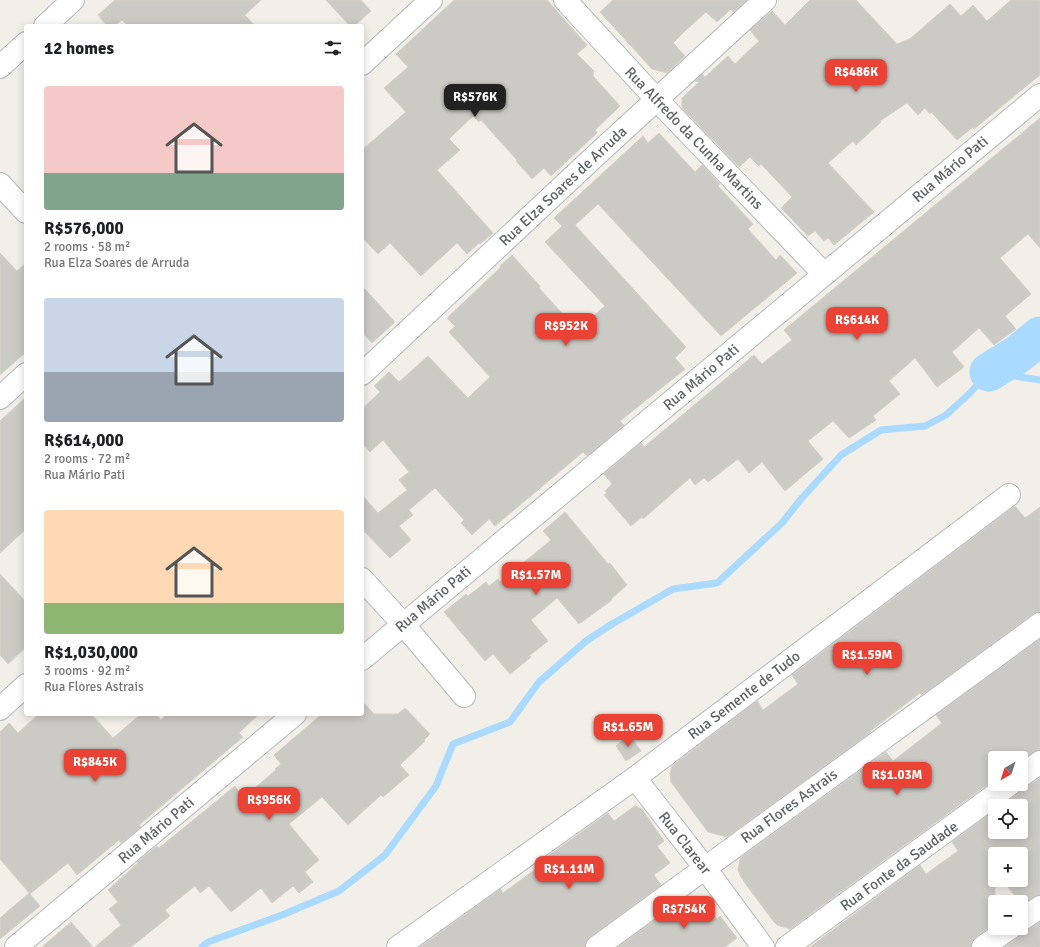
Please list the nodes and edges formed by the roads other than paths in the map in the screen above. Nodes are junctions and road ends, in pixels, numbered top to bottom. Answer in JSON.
{"nodes":[{"id":1,"x":73,"y":0,"type":"edge"},
{"id":2,"x":431,"y":0,"type":"edge"},
{"id":3,"x":565,"y":0,"type":"edge"},
{"id":4,"x":765,"y":0,"type":"edge"},
{"id":5,"x":47,"y":24,"type":"edge"},
{"id":6,"x":24,"y":45,"type":"edge"},
{"id":7,"x":364,"y":62,"type":"edge"},
{"id":8,"x":0,"y":67,"type":"edge"},
{"id":9,"x":1040,"y":95,"type":"edge"},
{"id":10,"x":656,"y":100,"type":"junction"},
{"id":11,"x":0,"y":184,"type":"edge"},
{"id":12,"x":24,"y":210,"type":"edge"},
{"id":13,"x":824,"y":274,"type":"junction"},
{"id":14,"x":364,"y":372,"type":"edge"},
{"id":15,"x":24,"y":376,"type":"edge"},
{"id":16,"x":0,"y":398,"type":"edge"},
{"id":17,"x":1010,"y":495,"type":"dead end"},
{"id":18,"x":364,"y":581,"type":"edge"},
{"id":19,"x":403,"y":624,"type":"junction"},
{"id":20,"x":1040,"y":624,"type":"edge"},
{"id":21,"x":364,"y":656,"type":"edge"},
{"id":22,"x":24,"y":687,"type":"edge"},
{"id":23,"x":464,"y":696,"type":"dead end"},
{"id":24,"x":0,"y":709,"type":"edge"},
{"id":25,"x":294,"y":716,"type":"edge"},
{"id":26,"x":1040,"y":762,"type":"edge"},
{"id":27,"x":1028,"y":771,"type":"edge"},
{"id":28,"x":635,"y":778,"type":"junction"},
{"id":29,"x":1000,"y":791,"type":"edge"},
{"id":30,"x":705,"y":868,"type":"junction"},
{"id":31,"x":1040,"y":907,"type":"edge"},
{"id":32,"x":1028,"y":915,"type":"edge"},
{"id":33,"x":1000,"y":935,"type":"edge"},
{"id":34,"x":16,"y":947,"type":"edge"},
{"id":35,"x":398,"y":947,"type":"edge"},
{"id":36,"x":597,"y":947,"type":"edge"},
{"id":37,"x":763,"y":947,"type":"edge"},
{"id":38,"x":787,"y":947,"type":"edge"},
{"id":39,"x":983,"y":947,"type":"edge"}],
"edges":[{"from":1,"to":5,"type":"street"},
{"from":2,"to":7,"type":"street"},
{"from":3,"to":10,"type":"street","name":"Rua Alfredo da Cunha Martins"},
{"from":4,"to":10,"type":"street","name":"Rua Elza Soares de Arruda"},
{"from":6,"to":8,"type":"street"},
{"from":9,"to":13,"type":"street","name":"Rua Mário Pati"},
{"from":10,"to":13,"type":"street","name":"Rua Alfredo da Cunha Martins"},
{"from":10,"to":14,"type":"street","name":"Rua Elza Soares de Arruda"},
{"from":11,"to":12,"type":"street"},
{"from":13,"to":19,"type":"street","name":"Rua Mário Pati"},
{"from":15,"to":16,"type":"street"},
{"from":17,"to":28,"type":"street","name":"Rua Semente de Tudo"},
{"from":18,"to":19,"type":"street"},
{"from":19,"to":21,"type":"street","name":"Rua Mário Pati"},
{"from":19,"to":23,"type":"street"},
{"from":20,"to":30,"type":"street","name":"Rua Flores Astrais"},
{"from":22,"to":24,"type":"street"},
{"from":25,"to":34,"type":"street","name":"Rua Mário Pati"},
{"from":26,"to":27,"type":"street"},
{"from":28,"to":30,"type":"street","name":"Rua Clarear"},
{"from":28,"to":35,"type":"street","name":"Rua Semente de Tudo"},
{"from":29,"to":38,"type":"street","name":"Rua Fonte da Saudade"},
{"from":30,"to":36,"type":"street","name":"Rua Flores Astrais"},
{"from":30,"to":37,"type":"street","name":"Rua Clarear"},
{"from":31,"to":32,"type":"street"},
{"from":33,"to":39,"type":"street"}]}
